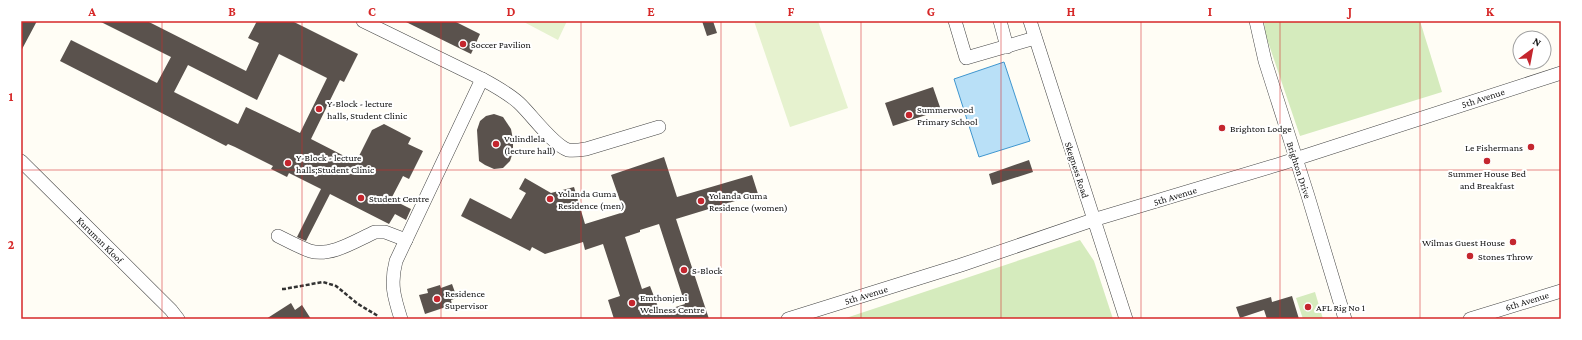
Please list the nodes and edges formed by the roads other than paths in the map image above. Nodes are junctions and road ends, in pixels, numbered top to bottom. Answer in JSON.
{"nodes":[{"id":1,"x":363,"y":21,"type":"edge"},
{"id":2,"x":955,"y":21,"type":"edge"},
{"id":3,"x":1000,"y":21,"type":"edge"},
{"id":4,"x":1030,"y":21,"type":"edge"},
{"id":5,"x":1256,"y":21,"type":"edge"},
{"id":6,"x":1035,"y":38,"type":"junction"},
{"id":7,"x":1007,"y":47,"type":"junction"},
{"id":8,"x":1561,"y":72,"type":"edge"},
{"id":9,"x":482,"y":79,"type":"junction"},
{"id":10,"x":659,"y":127,"type":"dead end"},
{"id":11,"x":1296,"y":158,"type":"junction"},
{"id":12,"x":21,"y":162,"type":"edge"},
{"id":13,"x":1093,"y":220,"type":"junction"},
{"id":14,"x":278,"y":236,"type":"dead end"},
{"id":15,"x":406,"y":240,"type":"junction"},
{"id":16,"x":1561,"y":290,"type":"edge"},
{"id":17,"x":178,"y":319,"type":"edge"},
{"id":18,"x":401,"y":319,"type":"edge"},
{"id":19,"x":788,"y":319,"type":"edge"},
{"id":20,"x":1126,"y":319,"type":"edge"},
{"id":21,"x":1345,"y":319,"type":"edge"},
{"id":22,"x":1470,"y":319,"type":"edge"}],
"edges":[{"from":1,"to":9,"type":"street"},
{"from":2,"to":7,"type":"street"},
{"from":3,"to":7,"type":"street"},
{"from":4,"to":6,"type":"street","name":"Skegness Road"},
{"from":5,"to":11,"type":"street","name":"Brighton Drive"},
{"from":6,"to":7,"type":"street"},
{"from":6,"to":13,"type":"street","name":"Skegness Road"},
{"from":8,"to":11,"type":"street","name":"5th Avenue"},
{"from":9,"to":10,"type":"street"},
{"from":9,"to":15,"type":"street"},
{"from":11,"to":13,"type":"street","name":"5th Avenue"},
{"from":11,"to":21,"type":"street","name":"Brighton Drive"},
{"from":12,"to":17,"type":"street","name":"Kuruman Kloof"},
{"from":13,"to":19,"type":"street","name":"5th Avenue"},
{"from":13,"to":20,"type":"street","name":"Skegness Road"},
{"from":14,"to":15,"type":"street"},
{"from":15,"to":18,"type":"street"},
{"from":16,"to":22,"type":"street","name":"6th Avenue"}]}
